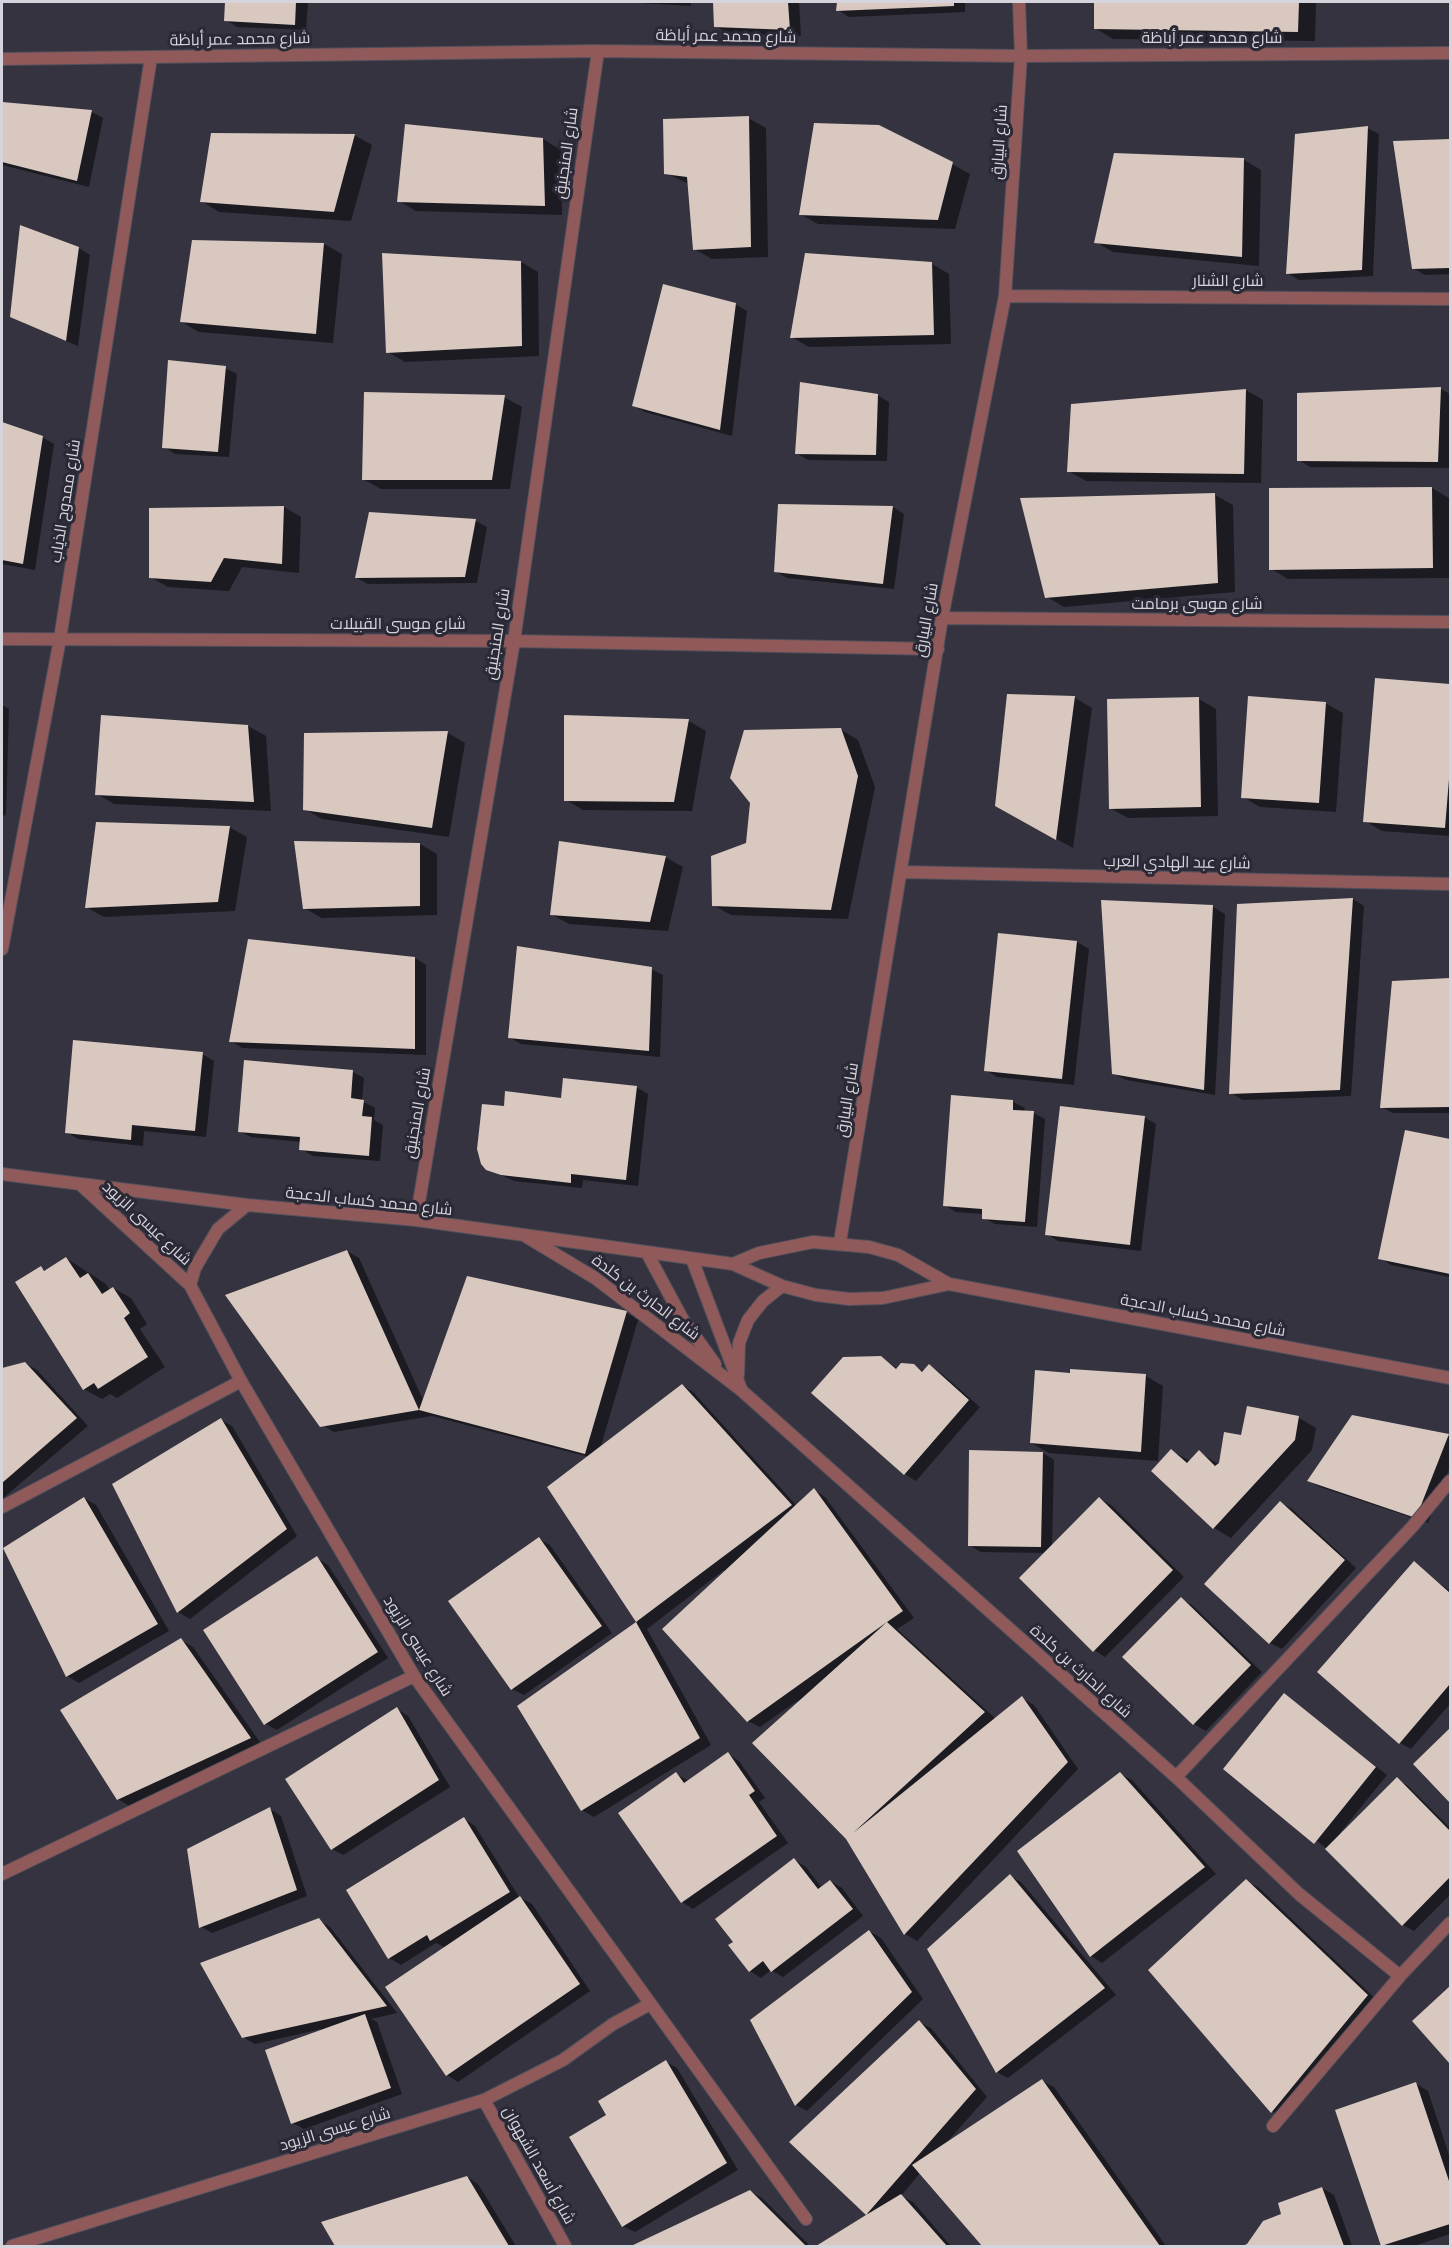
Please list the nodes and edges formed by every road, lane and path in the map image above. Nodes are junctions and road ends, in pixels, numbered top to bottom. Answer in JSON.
{"nodes":[{"id":1,"x":1019,"y":2,"type":"edge"},
{"id":2,"x":598,"y":51,"type":"junction"},
{"id":3,"x":1450,"y":53,"type":"edge"},
{"id":4,"x":1021,"y":56,"type":"junction"},
{"id":5,"x":151,"y":57,"type":"junction"},
{"id":6,"x":2,"y":59,"type":"edge"},
{"id":7,"x":1005,"y":296,"type":"junction"},
{"id":8,"x":1450,"y":299,"type":"edge"},
{"id":9,"x":942,"y":618,"type":"junction"},
{"id":10,"x":1450,"y":622,"type":"edge"},
{"id":11,"x":2,"y":639,"type":"edge"},
{"id":12,"x":60,"y":639,"type":"junction"},
{"id":13,"x":513,"y":641,"type":"junction"},
{"id":14,"x":938,"y":649,"type":"junction"},
{"id":15,"x":902,"y":872,"type":"junction"},
{"id":16,"x":1450,"y":884,"type":"edge"},
{"id":17,"x":2,"y":949,"type":"edge"},
{"id":18,"x":2,"y":1174,"type":"edge"},
{"id":19,"x":81,"y":1185,"type":"junction"},
{"id":20,"x":247,"y":1206,"type":"junction"},
{"id":21,"x":416,"y":1220,"type":"junction"},
{"id":22,"x":526,"y":1237,"type":"junction"},
{"id":23,"x":840,"y":1242,"type":"junction"},
{"id":24,"x":647,"y":1253,"type":"junction"},
{"id":25,"x":692,"y":1259,"type":"junction"},
{"id":26,"x":733,"y":1264,"type":"junction"},
{"id":27,"x":949,"y":1284,"type":"junction"},
{"id":28,"x":190,"y":1285,"type":"junction"},
{"id":29,"x":782,"y":1286,"type":"junction"},
{"id":30,"x":1450,"y":1378,"type":"edge"},
{"id":31,"x":241,"y":1381,"type":"junction"},
{"id":32,"x":741,"y":1390,"type":"junction"},
{"id":33,"x":1450,"y":1481,"type":"edge"},
{"id":34,"x":2,"y":1507,"type":"edge"},
{"id":35,"x":414,"y":1676,"type":"junction"},
{"id":36,"x":1176,"y":1777,"type":"junction"},
{"id":37,"x":2,"y":1874,"type":"edge"},
{"id":38,"x":1450,"y":1923,"type":"edge"},
{"id":39,"x":1400,"y":1976,"type":"junction"},
{"id":40,"x":650,"y":2004,"type":"junction"},
{"id":41,"x":484,"y":2100,"type":"junction"},
{"id":42,"x":1273,"y":2126,"type":"dead end"},
{"id":43,"x":806,"y":2219,"type":"dead end"},
{"id":44,"x":12,"y":2247,"type":"edge"},
{"id":45,"x":565,"y":2247,"type":"edge"}],
"edges":[{"from":1,"to":4,"type":"street","name":"شارع البيارق"},
{"from":2,"to":4,"type":"street","name":"شارع محمد عمر أباظة"},
{"from":2,"to":5,"type":"street","name":"شارع محمد عمر أباظة"},
{"from":2,"to":13,"type":"street","name":"شارع المنجنيق"},
{"from":3,"to":4,"type":"street","name":"شارع محمد عمر أباظة"},
{"from":4,"to":7,"type":"street","name":"شارع البيارق"},
{"from":5,"to":6,"type":"street","name":"شارع محمد عمر أباظة"},
{"from":5,"to":12,"type":"street","name":"شارع ممدوح الذياب"},
{"from":7,"to":8,"type":"street","name":"شارع الشنار"},
{"from":7,"to":9,"type":"street","name":"شارع البيارق"},
{"from":9,"to":10,"type":"street","name":"شارع موسى برمامت"},
{"from":9,"to":14,"type":"street","name":"شارع البيارق"},
{"from":11,"to":12,"type":"street","name":"شارع موسى القبيلات"},
{"from":12,"to":13,"type":"street","name":"شارع موسى القبيلات"},
{"from":12,"to":17,"type":"street","name":"شارع ممدوح الذياب"},
{"from":13,"to":14,"type":"street","name":"شارع موسى القبيلات"},
{"from":13,"to":21,"type":"street","name":"شارع المنجنيق"},
{"from":14,"to":15,"type":"street","name":"شارع البيارق"},
{"from":15,"to":16,"type":"street","name":"شارع عبد الهادي العرب"},
{"from":15,"to":23,"type":"street","name":"شارع البيارق"},
{"from":18,"to":19,"type":"street","name":"شارع محمد كساب الدعجة"},
{"from":19,"to":20,"type":"street","name":"شارع محمد كساب الدعجة"},
{"from":19,"to":28,"type":"street","name":"شارع عيسى الزيود"},
{"from":20,"to":21,"type":"street","name":"شارع محمد كساب الدعجة"},
{"from":20,"to":28,"type":"street","name":"شارع عيسى الزيود"},
{"from":21,"to":22,"type":"street","name":"شارع محمد كساب الدعجة"},
{"from":22,"to":24,"type":"street","name":"شارع محمد كساب الدعجة"},
{"from":22,"to":32,"type":"street","name":"شارع الحارث بن كلدة"},
{"from":23,"to":26,"type":"street","name":"شارع محمد كساب الدعجة"},
{"from":23,"to":27,"type":"street","name":"شارع محمد كساب الدعجة"},
{"from":24,"to":25,"type":"street","name":"شارع محمد كساب الدعجة"},
{"from":24,"to":32,"type":"street","name":"شارع الحارث بن كلدة"},
{"from":25,"to":26,"type":"street","name":"شارع محمد كساب الدعجة"},
{"from":25,"to":32,"type":"street","name":"شارع الحارث بن كلدة"},
{"from":26,"to":29,"type":"street","name":"شارع محمد كساب الدعجة"},
{"from":27,"to":29,"type":"street","name":"شارع محمد كساب الدعجة"},
{"from":27,"to":30,"type":"street","name":"شارع محمد كساب الدعجة"},
{"from":28,"to":31,"type":"street","name":"شارع عيسى الزيود"},
{"from":29,"to":32,"type":"street"},
{"from":31,"to":34,"type":"street"},
{"from":31,"to":35,"type":"street","name":"شارع عيسى الزيود"},
{"from":32,"to":36,"type":"street","name":"شارع الحارث بن كلدة"},
{"from":33,"to":36,"type":"street"},
{"from":35,"to":37,"type":"street"},
{"from":35,"to":40,"type":"street","name":"شارع عيسى الزيود"},
{"from":36,"to":39,"type":"street","name":"شارع الحارث بن كلدة"},
{"from":38,"to":39,"type":"street"},
{"from":39,"to":42,"type":"street"},
{"from":40,"to":41,"type":"street","name":"شارع عيسى الزيود"},
{"from":40,"to":43,"type":"street","name":"شارع عيسى الزيود"},
{"from":41,"to":44,"type":"street","name":"شارع عيسى الزيود"},
{"from":41,"to":45,"type":"street","name":"شارع أسعد الشهوان"}]}
